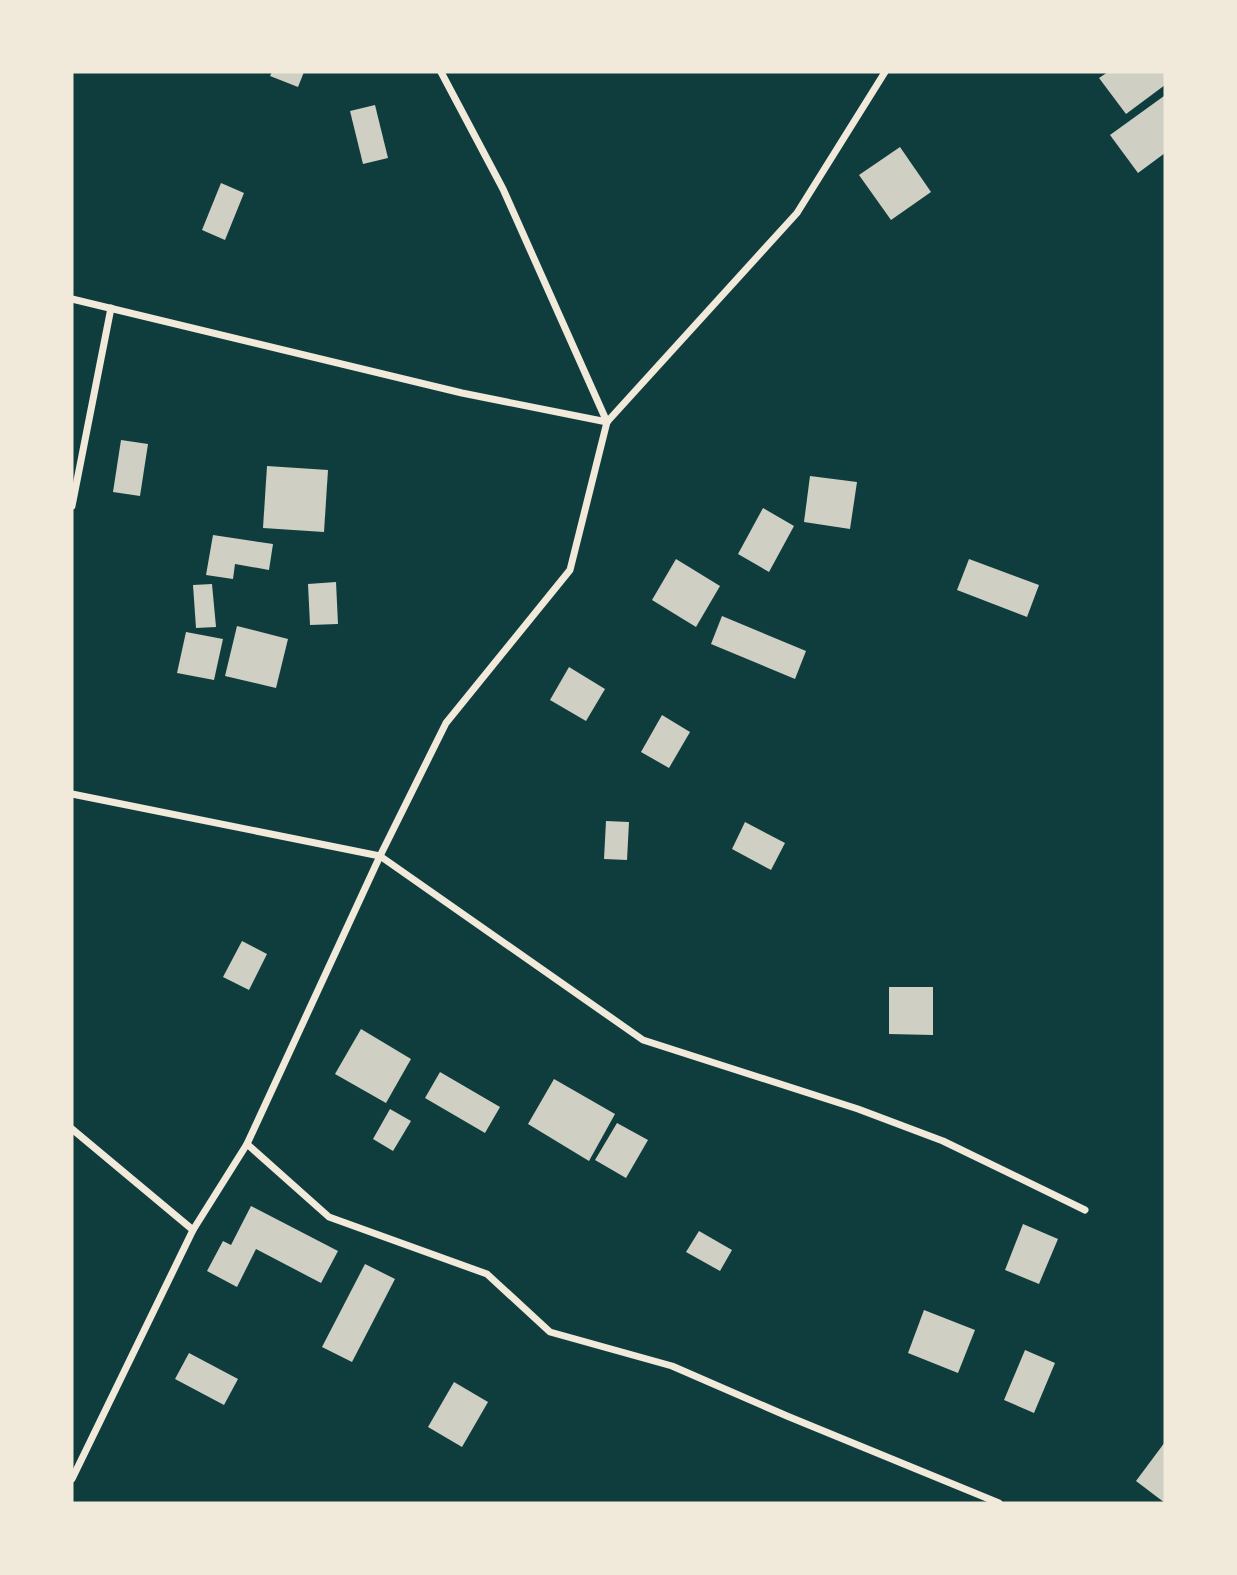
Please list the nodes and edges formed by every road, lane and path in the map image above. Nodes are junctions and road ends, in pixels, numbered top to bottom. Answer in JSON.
{"nodes":[{"id":1,"x":442,"y":72,"type":"edge"},
{"id":2,"x":885,"y":72,"type":"edge"},
{"id":3,"x":72,"y":299,"type":"edge"},
{"id":4,"x":111,"y":308,"type":"junction"},
{"id":5,"x":607,"y":422,"type":"junction"},
{"id":6,"x":72,"y":506,"type":"edge"},
{"id":7,"x":72,"y":794,"type":"edge"},
{"id":8,"x":380,"y":856,"type":"junction"},
{"id":9,"x":72,"y":1129,"type":"edge"},
{"id":10,"x":247,"y":1144,"type":"junction"},
{"id":11,"x":1085,"y":1210,"type":"dead end"},
{"id":12,"x":193,"y":1230,"type":"junction"},
{"id":13,"x":72,"y":1479,"type":"edge"},
{"id":14,"x":999,"y":1503,"type":"edge"}],
"edges":[{"from":1,"to":5,"type":"street"},
{"from":2,"to":5,"type":"street"},
{"from":3,"to":4,"type":"street"},
{"from":4,"to":5,"type":"street"},
{"from":4,"to":6,"type":"street"},
{"from":5,"to":8,"type":"street"},
{"from":7,"to":8,"type":"street"},
{"from":8,"to":10,"type":"street"},
{"from":8,"to":11,"type":"street"},
{"from":9,"to":12,"type":"street"},
{"from":10,"to":12,"type":"street"},
{"from":10,"to":14,"type":"street"},
{"from":12,"to":13,"type":"street"}]}
